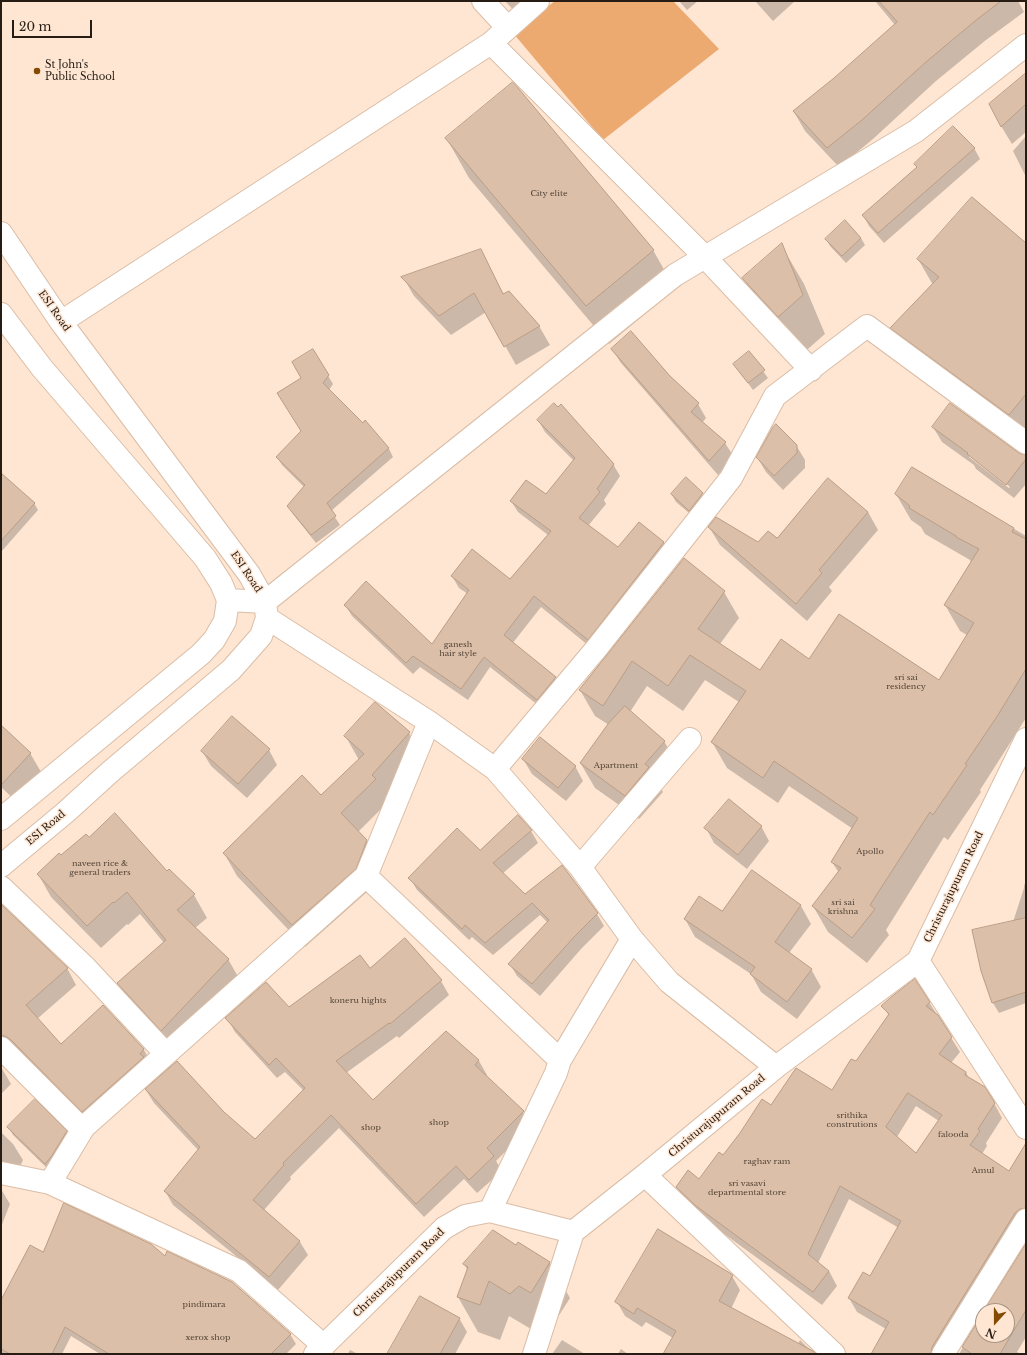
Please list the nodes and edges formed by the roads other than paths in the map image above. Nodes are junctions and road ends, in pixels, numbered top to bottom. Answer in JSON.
{"nodes":[{"id":1,"x":483,"y":1,"type":"edge"},
{"id":2,"x":538,"y":1,"type":"edge"},
{"id":3,"x":508,"y":28,"type":"junction"},
{"id":4,"x":491,"y":44,"type":"junction"},
{"id":5,"x":1026,"y":45,"type":"edge"},
{"id":6,"x":1,"y":233,"type":"edge"},
{"id":7,"x":705,"y":257,"type":"junction"},
{"id":8,"x":1,"y":314,"type":"edge"},
{"id":9,"x":61,"y":322,"type":"junction"},
{"id":10,"x":811,"y":370,"type":"junction"},
{"id":11,"x":1026,"y":443,"type":"edge"},
{"id":12,"x":228,"y":600,"type":"junction"},
{"id":13,"x":266,"y":610,"type":"junction"},
{"id":14,"x":429,"y":722,"type":"junction"},
{"id":15,"x":690,"y":739,"type":"dead end"},
{"id":16,"x":1026,"y":739,"type":"edge"},
{"id":17,"x":495,"y":769,"type":"junction"},
{"id":18,"x":1,"y":819,"type":"edge"},
{"id":19,"x":1,"y":866,"type":"edge"},
{"id":20,"x":580,"y":867,"type":"junction"},
{"id":21,"x":366,"y":876,"type":"junction"},
{"id":22,"x":1,"y":887,"type":"edge"},
{"id":23,"x":632,"y":939,"type":"junction"},
{"id":24,"x":918,"y":961,"type":"junction"},
{"id":25,"x":1,"y":1048,"type":"edge"},
{"id":26,"x":166,"y":1054,"type":"junction"},
{"id":27,"x":560,"y":1060,"type":"junction"},
{"id":28,"x":776,"y":1067,"type":"junction"},
{"id":29,"x":84,"y":1127,"type":"junction"},
{"id":30,"x":1026,"y":1128,"type":"edge"},
{"id":31,"x":1,"y":1173,"type":"edge"},
{"id":32,"x":645,"y":1175,"type":"junction"},
{"id":33,"x":50,"y":1183,"type":"junction"},
{"id":34,"x":490,"y":1211,"type":"junction"},
{"id":35,"x":1026,"y":1220,"type":"edge"},
{"id":36,"x":573,"y":1232,"type":"junction"},
{"id":37,"x":319,"y":1350,"type":"edge"},
{"id":38,"x":534,"y":1354,"type":"edge"},
{"id":39,"x":834,"y":1354,"type":"edge"},
{"id":40,"x":943,"y":1354,"type":"edge"}],
"edges":[{"from":1,"to":3,"type":"street"},
{"from":2,"to":3,"type":"street"},
{"from":3,"to":4,"type":"street"},
{"from":4,"to":7,"type":"street"},
{"from":4,"to":9,"type":"street"},
{"from":5,"to":7,"type":"street"},
{"from":6,"to":9,"type":"street","name":"ESI Road"},
{"from":7,"to":10,"type":"street"},
{"from":7,"to":13,"type":"street"},
{"from":8,"to":12,"type":"street"},
{"from":9,"to":13,"type":"street","name":"ESI Road"},
{"from":10,"to":11,"type":"street"},
{"from":10,"to":17,"type":"street"},
{"from":12,"to":13,"type":"street"},
{"from":12,"to":18,"type":"street"},
{"from":13,"to":14,"type":"street"},
{"from":13,"to":19,"type":"street","name":"ESI Road"},
{"from":14,"to":17,"type":"street"},
{"from":14,"to":21,"type":"street"},
{"from":15,"to":20,"type":"street"},
{"from":16,"to":24,"type":"street","name":"Christurajupuram Road"},
{"from":17,"to":20,"type":"street"},
{"from":20,"to":23,"type":"street"},
{"from":21,"to":26,"type":"street"},
{"from":21,"to":27,"type":"street"},
{"from":22,"to":26,"type":"street"},
{"from":23,"to":27,"type":"street"},
{"from":23,"to":28,"type":"street"},
{"from":24,"to":28,"type":"street","name":"Christurajupuram Road"},
{"from":24,"to":30,"type":"street"},
{"from":25,"to":29,"type":"street"},
{"from":26,"to":29,"type":"street"},
{"from":27,"to":34,"type":"street"},
{"from":28,"to":32,"type":"street","name":"Christurajupuram Road"},
{"from":29,"to":33,"type":"street"},
{"from":31,"to":33,"type":"street"},
{"from":32,"to":36,"type":"street","name":"Christurajupuram Road"},
{"from":32,"to":39,"type":"street"},
{"from":33,"to":37,"type":"street"},
{"from":34,"to":36,"type":"street","name":"Christurajupuram Road"},
{"from":34,"to":37,"type":"street","name":"Christurajupuram Road"},
{"from":35,"to":40,"type":"street"},
{"from":36,"to":38,"type":"street"}]}
